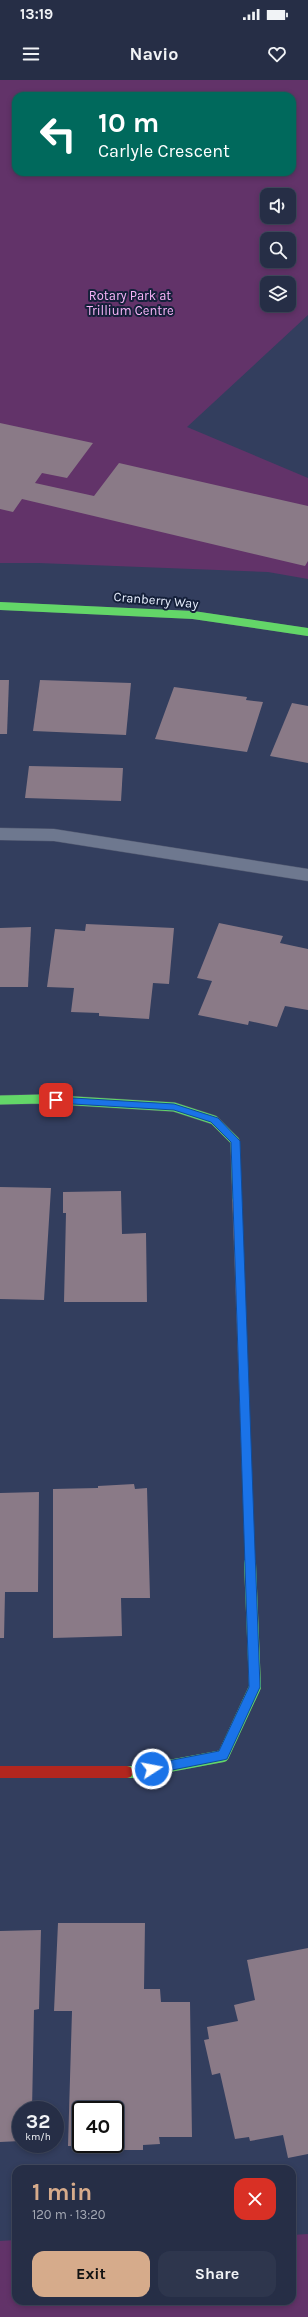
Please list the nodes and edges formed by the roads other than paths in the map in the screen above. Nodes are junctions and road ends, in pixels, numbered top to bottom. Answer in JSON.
{"nodes":[{"id":1,"x":0,"y":606,"type":"edge"},
{"id":2,"x":308,"y":632,"type":"edge"},
{"id":3,"x":0,"y":834,"type":"edge"},
{"id":4,"x":308,"y":875,"type":"edge"},
{"id":5,"x":0,"y":1100,"type":"edge"},
{"id":6,"x":0,"y":1772,"type":"edge"}],
"edges":[{"from":1,"to":2,"type":"street","name":"Cranberry Way"},
{"from":3,"to":4,"type":"lane"},
{"from":5,"to":6,"type":"street"}]}
